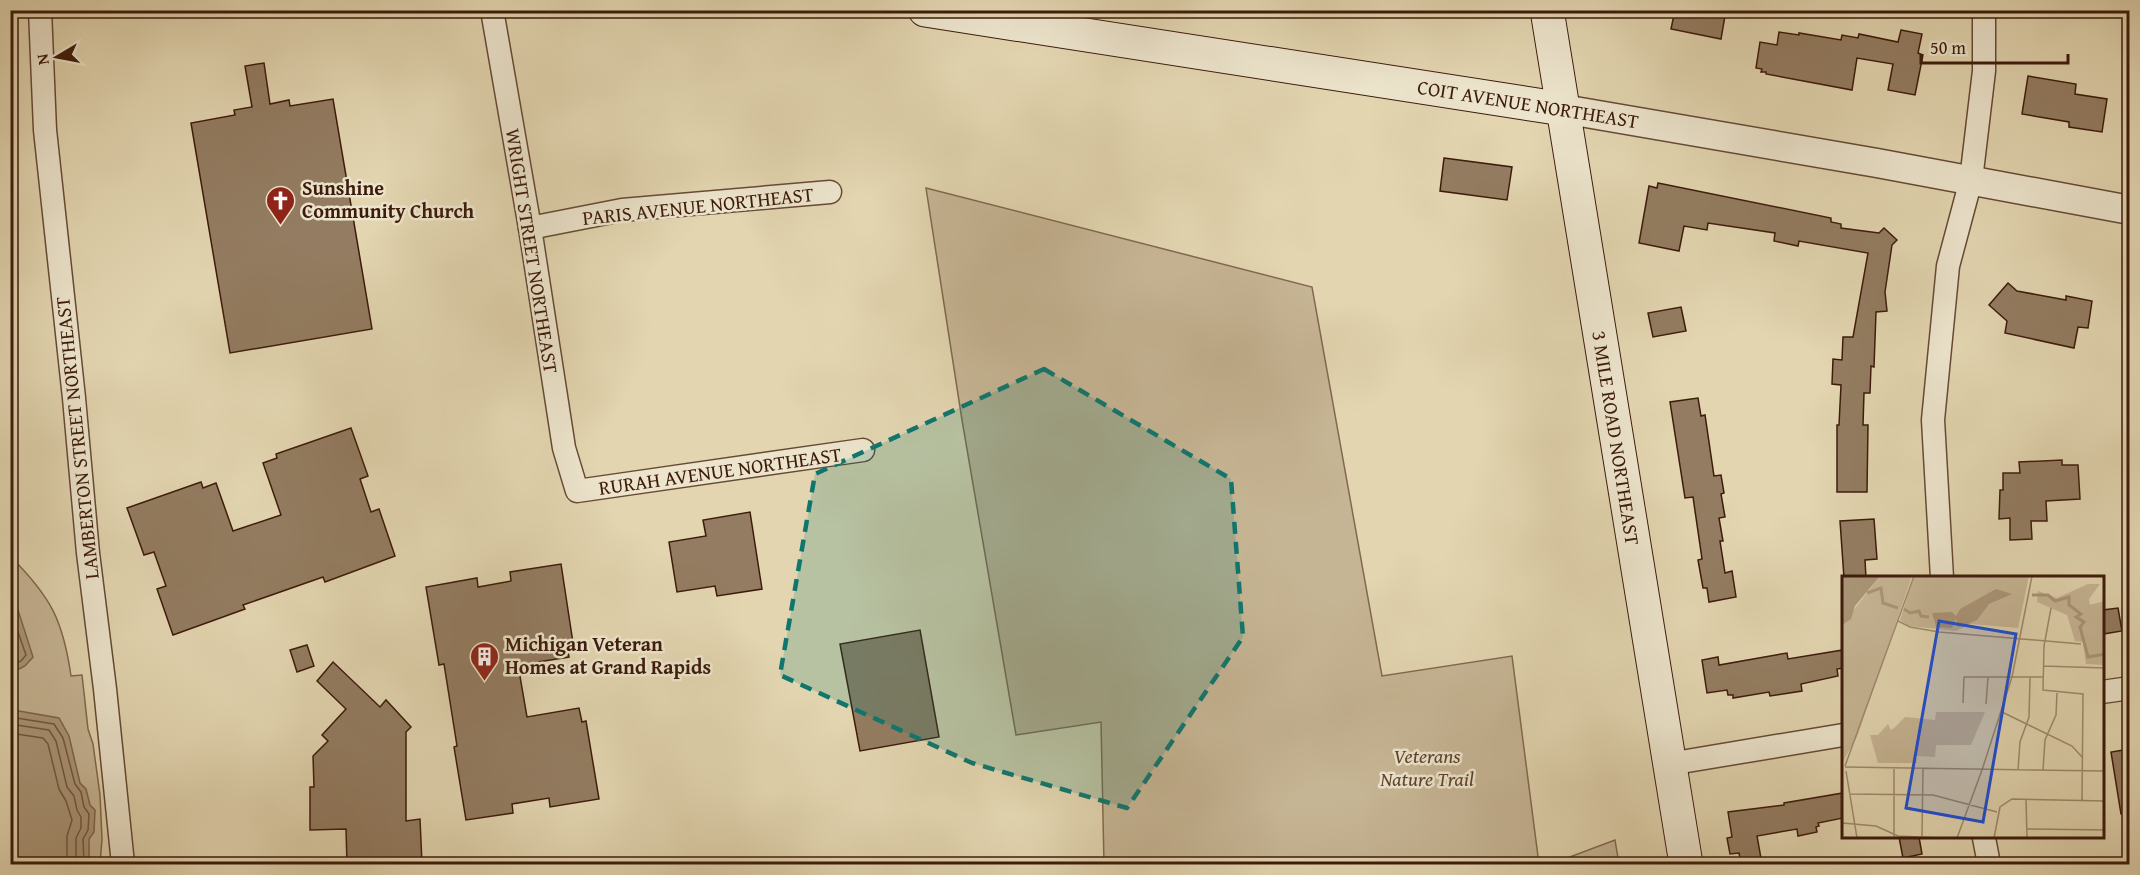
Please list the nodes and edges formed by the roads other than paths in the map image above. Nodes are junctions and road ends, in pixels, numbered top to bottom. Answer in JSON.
{"nodes":[{"id":1,"x":40,"y":10,"type":"edge"},
{"id":2,"x":492,"y":10,"type":"edge"},
{"id":3,"x":925,"y":10,"type":"edge"},
{"id":4,"x":1546,"y":10,"type":"edge"},
{"id":5,"x":1984,"y":10,"type":"edge"},
{"id":6,"x":1563,"y":109,"type":"junction"},
{"id":7,"x":1971,"y":180,"type":"junction"},
{"id":8,"x":830,"y":192,"type":"dead end"},
{"id":9,"x":2130,"y":210,"type":"edge"},
{"id":10,"x":530,"y":228,"type":"junction"},
{"id":11,"x":863,"y":450,"type":"dead end"},
{"id":12,"x":577,"y":491,"type":"joint"},
{"id":13,"x":1942,"y":576,"type":"edge"},
{"id":14,"x":2130,"y":688,"type":"edge"},
{"id":15,"x":2104,"y":692,"type":"edge"},
{"id":16,"x":1842,"y":735,"type":"edge"},
{"id":17,"x":1668,"y":764,"type":"junction"},
{"id":18,"x":1984,"y":839,"type":"edge"},
{"id":19,"x":123,"y":864,"type":"edge"},
{"id":20,"x":1686,"y":864,"type":"edge"},
{"id":21,"x":1989,"y":864,"type":"edge"}],
"edges":[{"from":1,"to":19,"type":"street","name":"LAMBERTON STREET NORTHEAST"},
{"from":2,"to":10,"type":"street","name":"WRIGHT STREET NORTHEAST"},
{"from":3,"to":6,"type":"main road","name":"COIT AVENUE NORTHEAST"},
{"from":4,"to":6,"type":"main road","name":"3 MILE ROAD NORTHEAST"},
{"from":5,"to":7,"type":"street"},
{"from":6,"to":7,"type":"street","name":"COIT AVENUE NORTHEAST"},
{"from":6,"to":17,"type":"main road","name":"3 MILE ROAD NORTHEAST"},
{"from":7,"to":9,"type":"street","name":"COIT AVENUE NORTHEAST"},
{"from":7,"to":13,"type":"street"},
{"from":8,"to":10,"type":"street","name":"PARIS AVENUE NORTHEAST"},
{"from":10,"to":12,"type":"street","name":"WRIGHT STREET NORTHEAST"},
{"from":11,"to":12,"type":"street","name":"RURAH AVENUE NORTHEAST"},
{"from":14,"to":15,"type":"street"},
{"from":16,"to":17,"type":"street"},
{"from":17,"to":20,"type":"main road","name":"3 MILE ROAD NORTHEAST"},
{"from":18,"to":21,"type":"street"}]}
